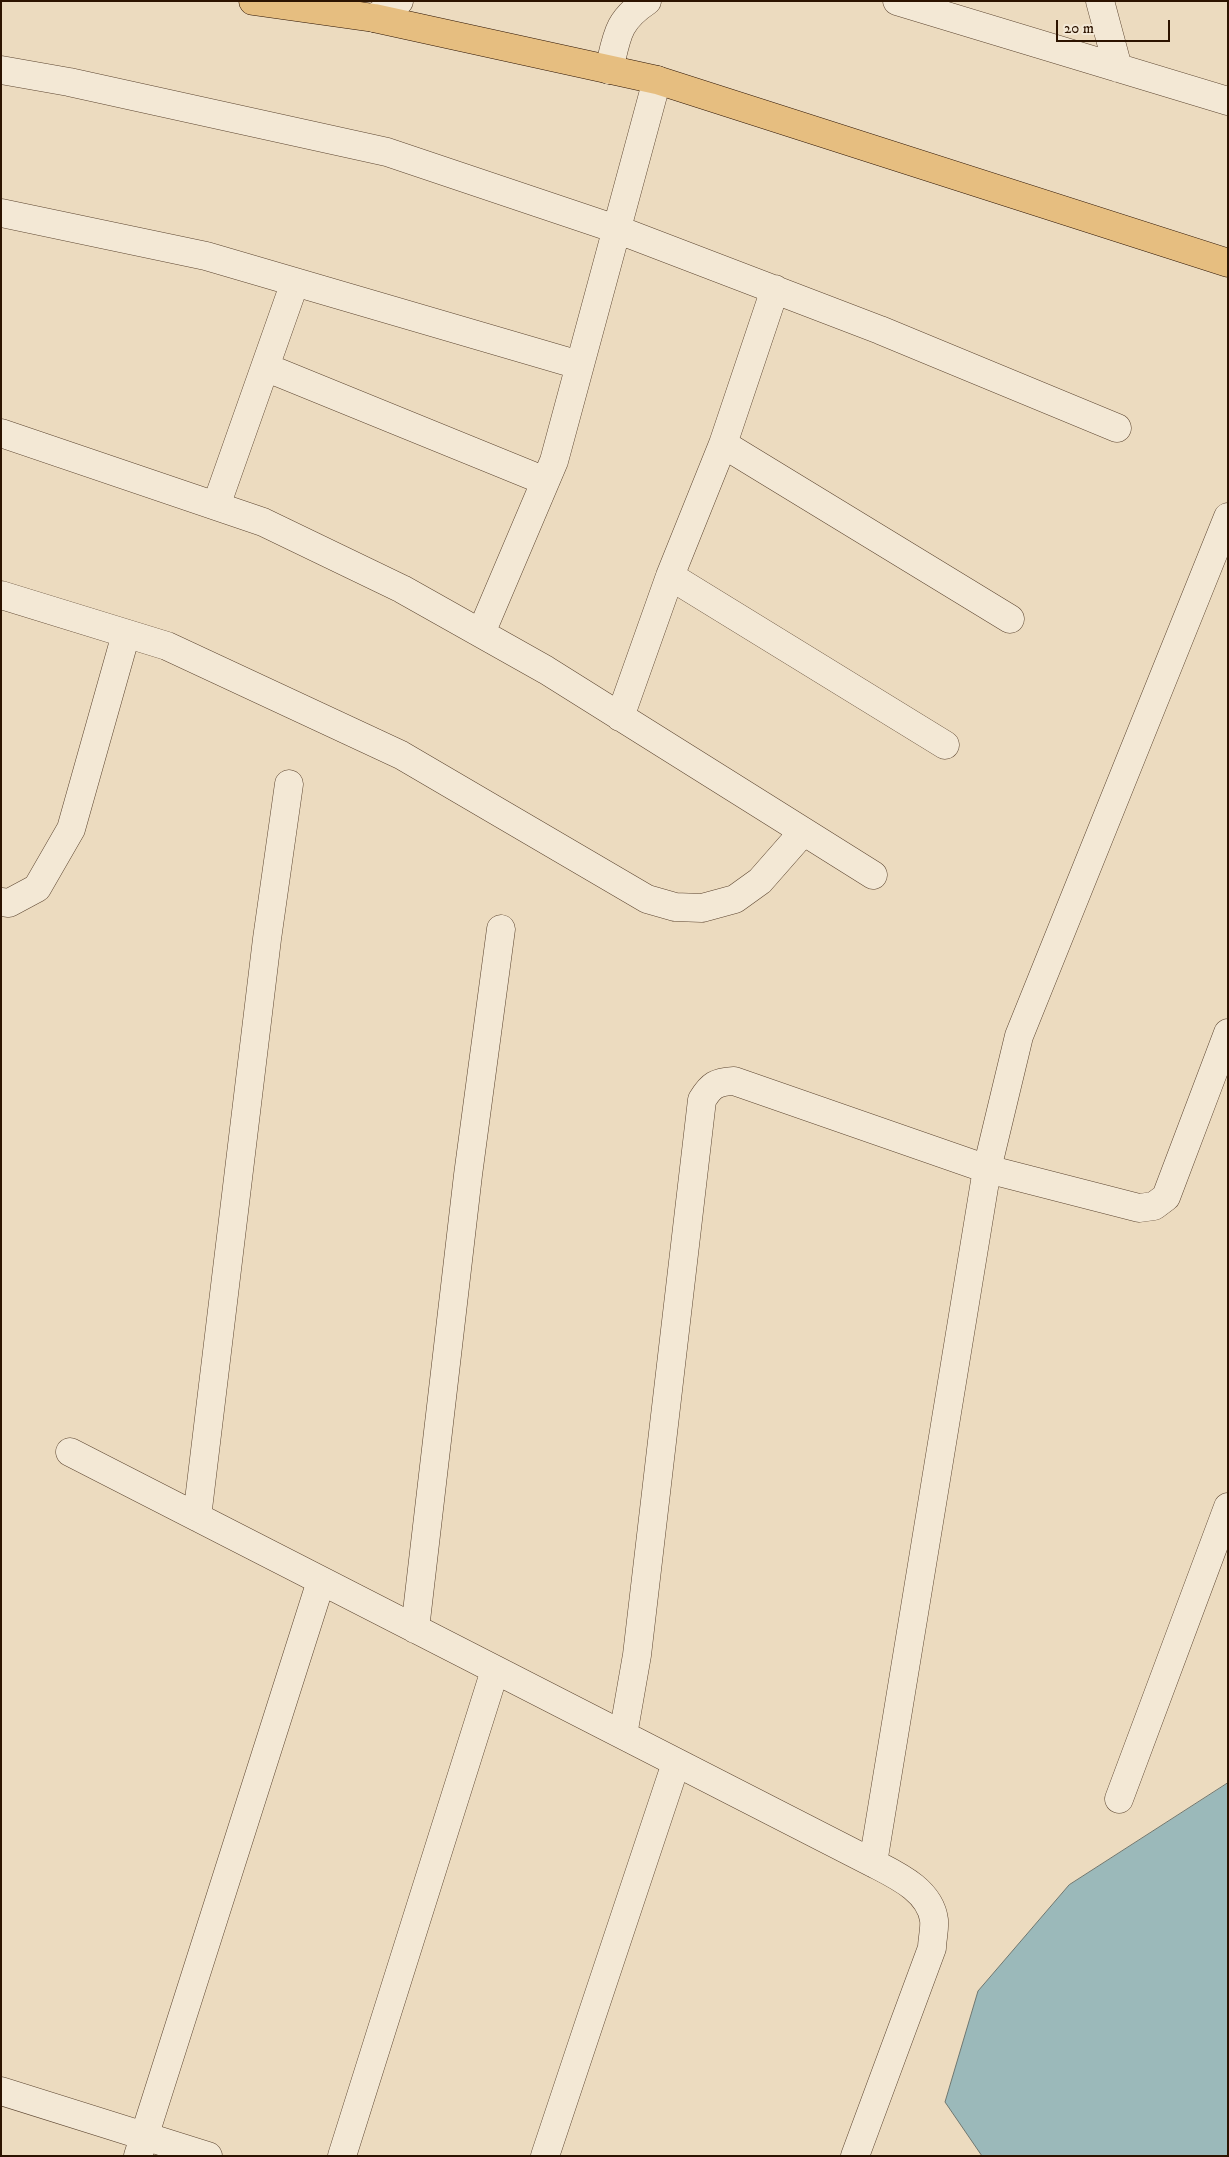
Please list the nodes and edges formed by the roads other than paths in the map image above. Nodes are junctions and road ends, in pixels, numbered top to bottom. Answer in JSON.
{"nodes":[{"id":1,"x":253,"y":1,"type":"edge"},
{"id":2,"x":399,"y":1,"type":"edge"},
{"id":3,"x":647,"y":1,"type":"edge"},
{"id":4,"x":897,"y":1,"type":"edge"},
{"id":5,"x":1100,"y":1,"type":"edge"},
{"id":6,"x":374,"y":18,"type":"junction"},
{"id":7,"x":1118,"y":68,"type":"junction"},
{"id":8,"x":1,"y":70,"type":"edge"},
{"id":9,"x":609,"y":70,"type":"junction"},
{"id":10,"x":657,"y":80,"type":"junction"},
{"id":11,"x":1228,"y":101,"type":"edge"},
{"id":12,"x":1,"y":212,"type":"edge"},
{"id":13,"x":616,"y":228,"type":"junction"},
{"id":14,"x":1228,"y":263,"type":"edge"},
{"id":15,"x":295,"y":282,"type":"junction"},
{"id":16,"x":775,"y":289,"type":"junction"},
{"id":17,"x":579,"y":365,"type":"junction"},
{"id":18,"x":265,"y":368,"type":"junction"},
{"id":19,"x":1117,"y":428,"type":"dead end"},
{"id":20,"x":1,"y":434,"type":"edge"},
{"id":21,"x":722,"y":444,"type":"junction"},
{"id":22,"x":545,"y":481,"type":"junction"},
{"id":23,"x":216,"y":506,"type":"junction"},
{"id":24,"x":1228,"y":517,"type":"edge"},
{"id":25,"x":670,"y":576,"type":"junction"},
{"id":26,"x":1,"y":596,"type":"edge"},
{"id":27,"x":1010,"y":619,"type":"dead end"},
{"id":28,"x":481,"y":633,"type":"junction"},
{"id":29,"x":126,"y":634,"type":"junction"},
{"id":30,"x":620,"y":718,"type":"junction"},
{"id":31,"x":945,"y":745,"type":"dead end"},
{"id":32,"x":289,"y":784,"type":"dead end"},
{"id":33,"x":803,"y":832,"type":"junction"},
{"id":34,"x":873,"y":875,"type":"dead end"},
{"id":35,"x":1,"y":902,"type":"edge"},
{"id":36,"x":502,"y":929,"type":"dead end"},
{"id":37,"x":1228,"y":1033,"type":"edge"},
{"id":38,"x":987,"y":1169,"type":"junction"},
{"id":39,"x":70,"y":1452,"type":"dead end"},
{"id":40,"x":1228,"y":1507,"type":"edge"},
{"id":41,"x":197,"y":1517,"type":"junction"},
{"id":42,"x":321,"y":1581,"type":"junction"},
{"id":43,"x":415,"y":1629,"type":"junction"},
{"id":44,"x":495,"y":1670,"type":"junction"},
{"id":45,"x":623,"y":1735,"type":"junction"},
{"id":46,"x":676,"y":1762,"type":"junction"},
{"id":47,"x":1119,"y":1799,"type":"dead end"},
{"id":48,"x":873,"y":1863,"type":"junction"},
{"id":49,"x":1,"y":2091,"type":"edge"},
{"id":50,"x":142,"y":2146,"type":"edge"},
{"id":51,"x":208,"y":2156,"type":"edge"},
{"id":52,"x":342,"y":2156,"type":"edge"},
{"id":53,"x":545,"y":2156,"type":"edge"},
{"id":54,"x":855,"y":2156,"type":"edge"}],
"edges":[{"from":1,"to":6,"type":"main road"},
{"from":2,"to":6,"type":"street"},
{"from":3,"to":9,"type":"street"},
{"from":4,"to":7,"type":"street"},
{"from":5,"to":7,"type":"street"},
{"from":6,"to":9,"type":"main road"},
{"from":7,"to":11,"type":"street"},
{"from":8,"to":13,"type":"street"},
{"from":9,"to":10,"type":"main road"},
{"from":10,"to":13,"type":"street"},
{"from":10,"to":14,"type":"main road"},
{"from":12,"to":15,"type":"street"},
{"from":13,"to":16,"type":"street"},
{"from":13,"to":17,"type":"street"},
{"from":15,"to":17,"type":"street"},
{"from":15,"to":18,"type":"street"},
{"from":16,"to":19,"type":"street"},
{"from":16,"to":21,"type":"street"},
{"from":17,"to":22,"type":"street"},
{"from":18,"to":22,"type":"street"},
{"from":18,"to":23,"type":"street"},
{"from":20,"to":23,"type":"street"},
{"from":21,"to":25,"type":"street"},
{"from":21,"to":27,"type":"street"},
{"from":22,"to":28,"type":"street"},
{"from":23,"to":28,"type":"street"},
{"from":24,"to":38,"type":"street"},
{"from":25,"to":30,"type":"street"},
{"from":25,"to":31,"type":"street"},
{"from":26,"to":29,"type":"street"},
{"from":28,"to":30,"type":"street"},
{"from":29,"to":33,"type":"street"},
{"from":29,"to":35,"type":"street"},
{"from":30,"to":33,"type":"street"},
{"from":32,"to":41,"type":"street"},
{"from":33,"to":34,"type":"street"},
{"from":36,"to":43,"type":"street"},
{"from":37,"to":38,"type":"street"},
{"from":38,"to":45,"type":"street"},
{"from":38,"to":48,"type":"street"},
{"from":39,"to":41,"type":"street"},
{"from":40,"to":47,"type":"street"},
{"from":41,"to":42,"type":"street"},
{"from":42,"to":43,"type":"street"},
{"from":42,"to":50,"type":"street"},
{"from":43,"to":44,"type":"street"},
{"from":44,"to":45,"type":"street"},
{"from":44,"to":52,"type":"street"},
{"from":45,"to":46,"type":"street"},
{"from":46,"to":48,"type":"street"},
{"from":46,"to":53,"type":"street"},
{"from":48,"to":54,"type":"street"},
{"from":49,"to":50,"type":"street"},
{"from":50,"to":51,"type":"street"}]}
